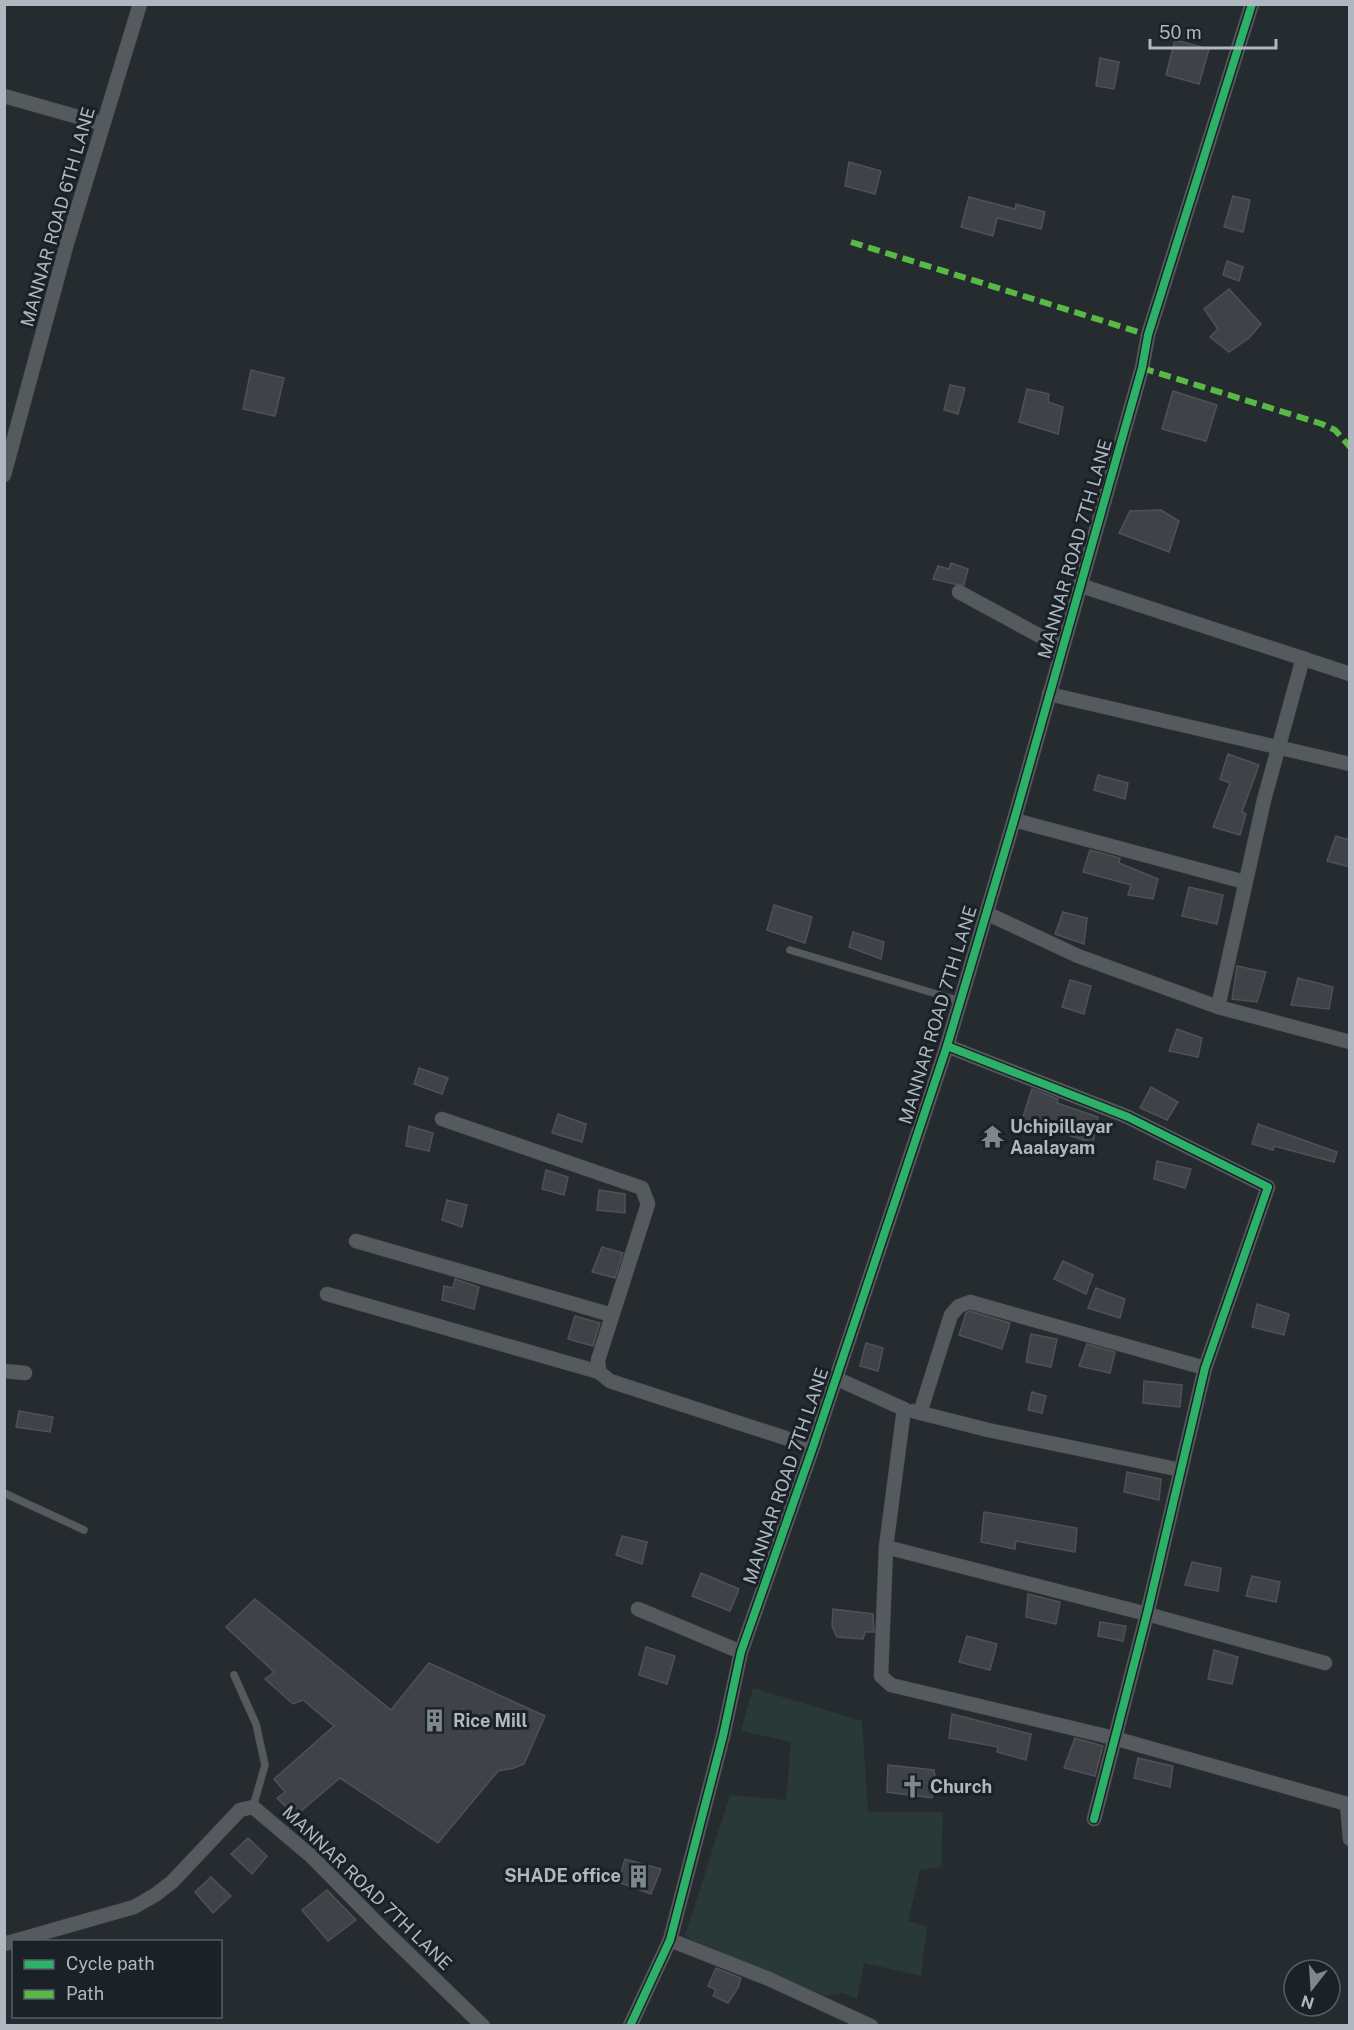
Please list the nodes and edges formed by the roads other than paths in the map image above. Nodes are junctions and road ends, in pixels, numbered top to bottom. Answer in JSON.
{"nodes":[{"id":1,"x":140,"y":4,"type":"edge"},
{"id":2,"x":1252,"y":4,"type":"edge"},
{"id":3,"x":4,"y":96,"type":"edge"},
{"id":4,"x":103,"y":124,"type":"junction"},
{"id":5,"x":4,"y":475,"type":"edge"},
{"id":6,"x":1079,"y":585,"type":"junction"},
{"id":7,"x":959,"y":592,"type":"dead end"},
{"id":8,"x":1063,"y":644,"type":"junction"},
{"id":9,"x":1303,"y":658,"type":"junction"},
{"id":10,"x":1350,"y":674,"type":"edge"},
{"id":11,"x":1049,"y":694,"type":"junction"},
{"id":12,"x":1277,"y":748,"type":"junction"},
{"id":13,"x":1350,"y":764,"type":"edge"},
{"id":14,"x":1014,"y":820,"type":"junction"},
{"id":15,"x":1245,"y":882,"type":"junction"},
{"id":16,"x":986,"y":913,"type":"junction"},
{"id":17,"x":790,"y":950,"type":"dead end"},
{"id":18,"x":960,"y":1001,"type":"junction"},
{"id":19,"x":1218,"y":1007,"type":"junction"},
{"id":20,"x":1350,"y":1042,"type":"edge"},
{"id":21,"x":947,"y":1046,"type":"junction"},
{"id":22,"x":442,"y":1119,"type":"dead end"},
{"id":23,"x":356,"y":1241,"type":"dead end"},
{"id":24,"x":327,"y":1294,"type":"dead end"},
{"id":25,"x":612,"y":1316,"type":"junction"},
{"id":26,"x":1205,"y":1368,"type":"junction"},
{"id":27,"x":4,"y":1371,"type":"edge"},
{"id":28,"x":599,"y":1372,"type":"junction"},
{"id":29,"x":25,"y":1373,"type":"dead end"},
{"id":30,"x":835,"y":1378,"type":"junction"},
{"id":31,"x":904,"y":1409,"type":"junction"},
{"id":32,"x":920,"y":1413,"type":"junction"},
{"id":33,"x":813,"y":1447,"type":"junction"},
{"id":34,"x":1181,"y":1470,"type":"junction"},
{"id":35,"x":4,"y":1493,"type":"edge"},
{"id":36,"x":84,"y":1530,"type":"dead end"},
{"id":37,"x":886,"y":1547,"type":"junction"},
{"id":38,"x":638,"y":1609,"type":"dead end"},
{"id":39,"x":1147,"y":1614,"type":"junction"},
{"id":40,"x":741,"y":1652,"type":"junction"},
{"id":41,"x":1325,"y":1663,"type":"dead end"},
{"id":42,"x":234,"y":1675,"type":"dead end"},
{"id":43,"x":1114,"y":1738,"type":"junction"},
{"id":44,"x":253,"y":1807,"type":"junction"},
{"id":45,"x":1094,"y":1819,"type":"dead end"},
{"id":46,"x":1350,"y":1839,"type":"edge"},
{"id":47,"x":18,"y":1940,"type":"edge"},
{"id":48,"x":670,"y":1940,"type":"junction"},
{"id":49,"x":483,"y":2025,"type":"edge"},
{"id":50,"x":630,"y":2025,"type":"edge"},
{"id":51,"x":871,"y":2025,"type":"edge"}],
"edges":[{"from":1,"to":4,"type":"street","name":"MANNAR ROAD 6TH LANE"},
{"from":2,"to":6,"type":"street","name":"MANNAR ROAD 7TH LANE"},
{"from":3,"to":4,"type":"street"},
{"from":4,"to":5,"type":"street","name":"MANNAR ROAD 6TH LANE"},
{"from":6,"to":8,"type":"street","name":"MANNAR ROAD 7TH LANE"},
{"from":6,"to":9,"type":"street"},
{"from":7,"to":8,"type":"street"},
{"from":8,"to":11,"type":"street","name":"MANNAR ROAD 7TH LANE"},
{"from":9,"to":10,"type":"street"},
{"from":9,"to":12,"type":"street"},
{"from":11,"to":12,"type":"street"},
{"from":11,"to":14,"type":"street","name":"MANNAR ROAD 7TH LANE"},
{"from":12,"to":13,"type":"street"},
{"from":12,"to":15,"type":"street"},
{"from":14,"to":15,"type":"street"},
{"from":14,"to":16,"type":"street","name":"MANNAR ROAD 7TH LANE"},
{"from":15,"to":19,"type":"street"},
{"from":16,"to":18,"type":"street","name":"MANNAR ROAD 7TH LANE"},
{"from":16,"to":19,"type":"street"},
{"from":17,"to":18,"type":"lane"},
{"from":18,"to":21,"type":"street","name":"MANNAR ROAD 7TH LANE"},
{"from":19,"to":20,"type":"street"},
{"from":21,"to":26,"type":"street"},
{"from":21,"to":30,"type":"street","name":"MANNAR ROAD 7TH LANE"},
{"from":22,"to":25,"type":"street"},
{"from":23,"to":25,"type":"street"},
{"from":24,"to":28,"type":"street"},
{"from":25,"to":28,"type":"street"},
{"from":26,"to":32,"type":"street"},
{"from":26,"to":34,"type":"street"},
{"from":27,"to":29,"type":"street"},
{"from":28,"to":33,"type":"street"},
{"from":30,"to":31,"type":"street"},
{"from":30,"to":33,"type":"street","name":"MANNAR ROAD 7TH LANE"},
{"from":31,"to":32,"type":"street"},
{"from":31,"to":37,"type":"street"},
{"from":32,"to":34,"type":"street"},
{"from":33,"to":40,"type":"street","name":"MANNAR ROAD 7TH LANE"},
{"from":34,"to":39,"type":"street"},
{"from":35,"to":36,"type":"lane"},
{"from":37,"to":39,"type":"street"},
{"from":37,"to":43,"type":"street"},
{"from":38,"to":40,"type":"street"},
{"from":39,"to":41,"type":"street"},
{"from":39,"to":43,"type":"street"},
{"from":40,"to":48,"type":"street","name":"MANNAR ROAD 7TH LANE"},
{"from":42,"to":44,"type":"lane"},
{"from":43,"to":45,"type":"street"},
{"from":43,"to":46,"type":"street"},
{"from":44,"to":47,"type":"street"},
{"from":44,"to":49,"type":"street","name":"MANNAR ROAD 7TH LANE"},
{"from":48,"to":50,"type":"street","name":"MANNAR ROAD 7TH LANE"},
{"from":48,"to":51,"type":"street"}]}
